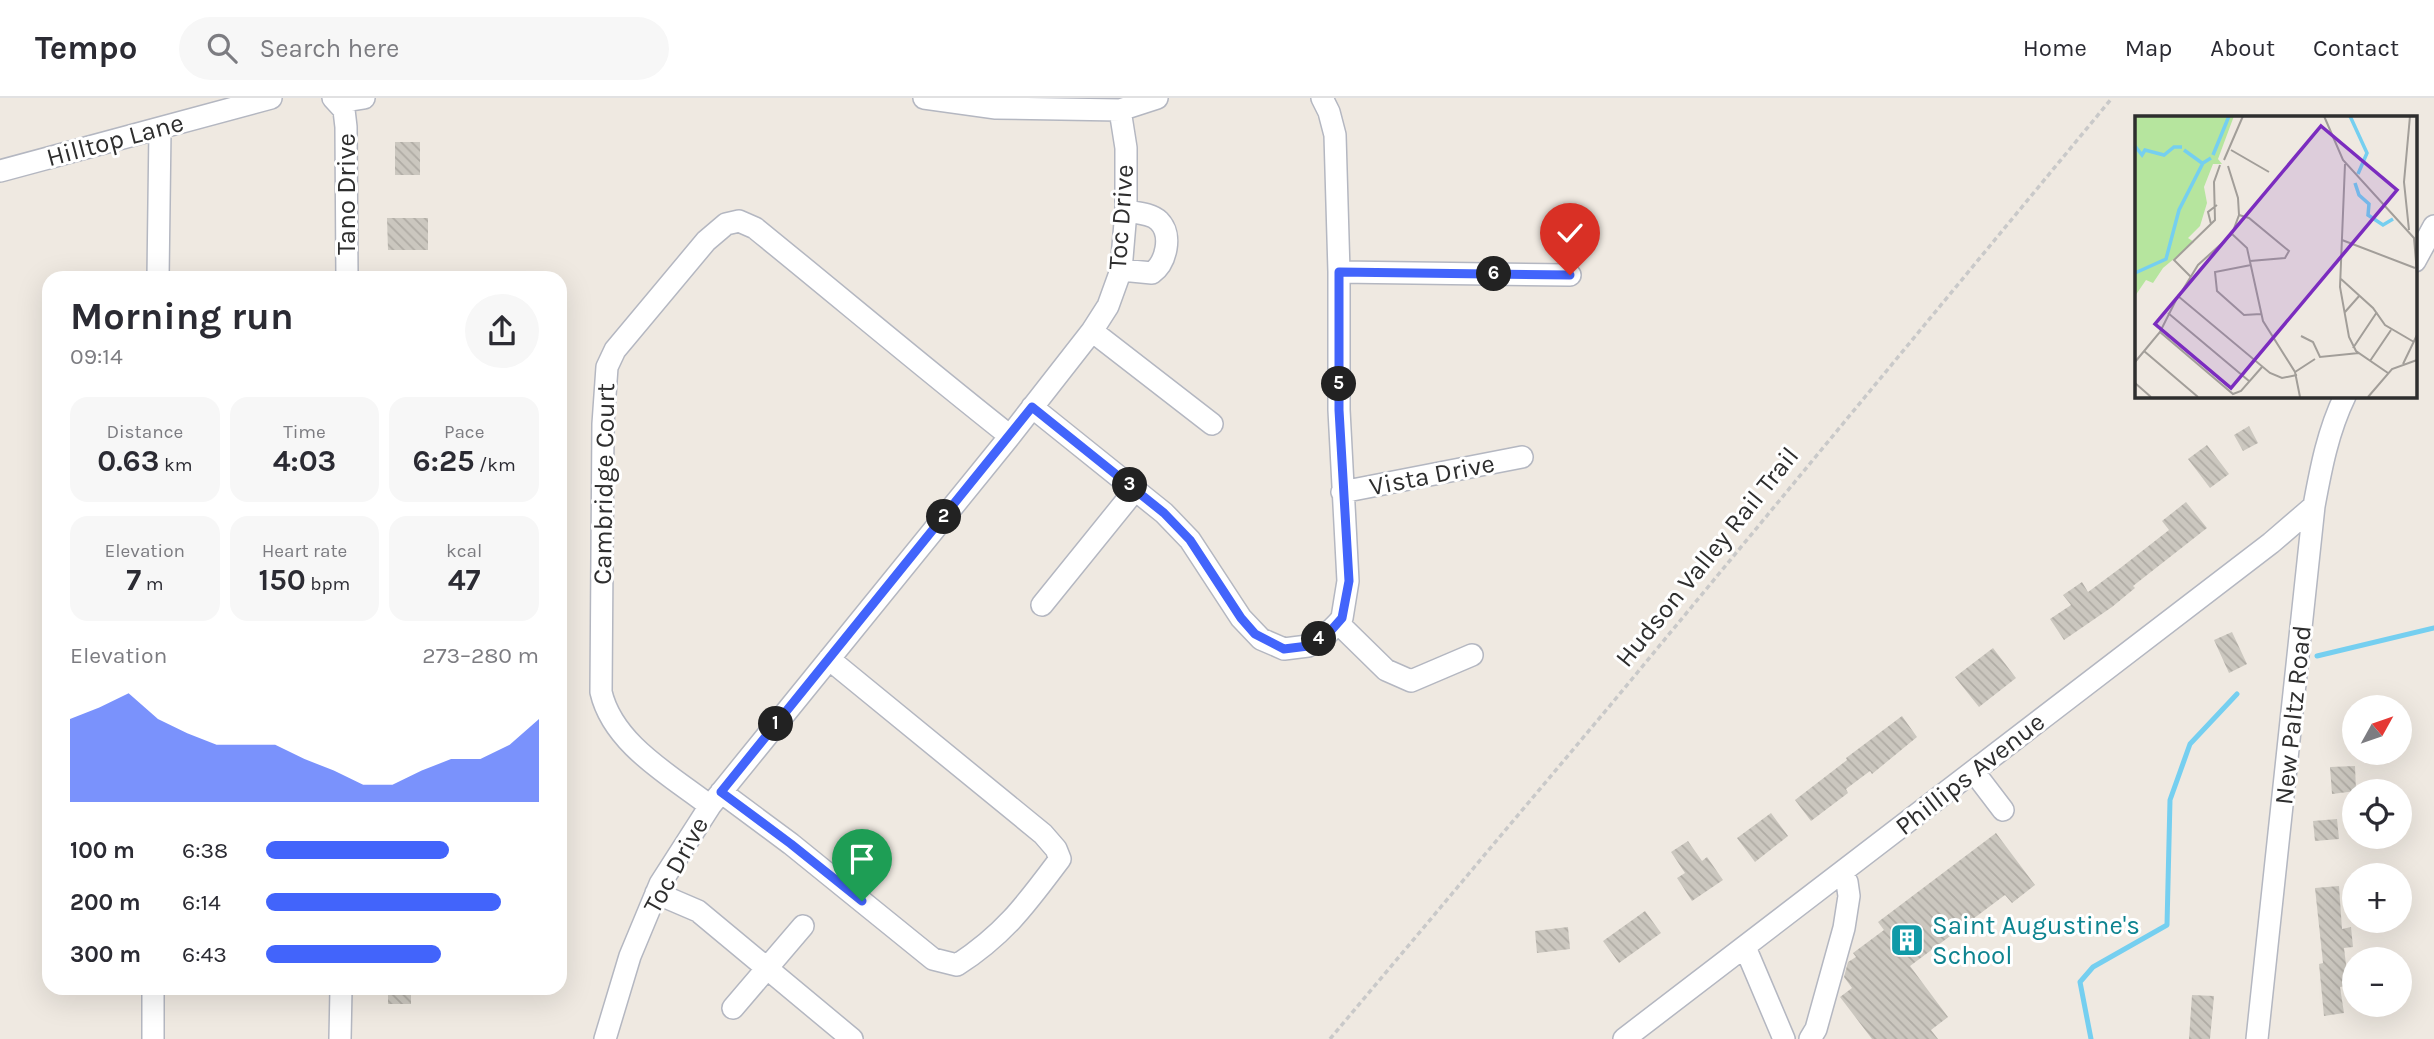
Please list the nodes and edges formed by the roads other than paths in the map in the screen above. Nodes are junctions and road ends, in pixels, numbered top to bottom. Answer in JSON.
{"nodes":[{"id":1,"x":271,"y":98,"type":"edge"},
{"id":2,"x":364,"y":98,"type":"edge"},
{"id":3,"x":924,"y":98,"type":"edge"},
{"id":4,"x":1157,"y":98,"type":"edge"},
{"id":5,"x":1322,"y":98,"type":"edge"},
{"id":6,"x":339,"y":103,"type":"edge"},
{"id":7,"x":1120,"y":110,"type":"junction"},
{"id":8,"x":159,"y":129,"type":"junction"},
{"id":9,"x":0,"y":172,"type":"edge"},
{"id":10,"x":1126,"y":211,"type":"junction"},
{"id":11,"x":2434,"y":226,"type":"edge"},
{"id":12,"x":2416,"y":259,"type":"edge"},
{"id":13,"x":1121,"y":270,"type":"junction"},
{"id":14,"x":158,"y":271,"type":"edge"},
{"id":15,"x":347,"y":271,"type":"edge"},
{"id":16,"x":1339,"y":272,"type":"junction"},
{"id":17,"x":1570,"y":275,"type":"dead end"},
{"id":18,"x":1092,"y":331,"type":"junction"},
{"id":19,"x":2345,"y":397,"type":"edge"},
{"id":20,"x":1032,"y":407,"type":"junction"},
{"id":21,"x":1212,"y":424,"type":"dead end"},
{"id":22,"x":1010,"y":436,"type":"junction"},
{"id":23,"x":1522,"y":457,"type":"dead end"},
{"id":24,"x":1135,"y":490,"type":"junction"},
{"id":25,"x":1342,"y":492,"type":"junction"},
{"id":26,"x":2314,"y":506,"type":"junction"},
{"id":27,"x":1042,"y":605,"type":"dead end"},
{"id":28,"x":1338,"y":623,"type":"junction"},
{"id":29,"x":1472,"y":655,"type":"dead end"},
{"id":30,"x":829,"y":659,"type":"junction"},
{"id":31,"x":1974,"y":772,"type":"junction"},
{"id":32,"x":715,"y":799,"type":"junction"},
{"id":33,"x":2003,"y":810,"type":"dead end"},
{"id":34,"x":1842,"y":873,"type":"junction"},
{"id":35,"x":656,"y":893,"type":"junction"},
{"id":36,"x":803,"y":926,"type":"dead end"},
{"id":37,"x":1745,"y":947,"type":"junction"},
{"id":38,"x":767,"y":967,"type":"junction"},
{"id":39,"x":153,"y":995,"type":"edge"},
{"id":40,"x":341,"y":995,"type":"edge"},
{"id":41,"x":733,"y":1008,"type":"dead end"},
{"id":42,"x":153,"y":1039,"type":"edge"},
{"id":43,"x":340,"y":1039,"type":"edge"},
{"id":44,"x":605,"y":1039,"type":"edge"},
{"id":45,"x":852,"y":1039,"type":"edge"},
{"id":46,"x":1624,"y":1039,"type":"edge"},
{"id":47,"x":1784,"y":1039,"type":"edge"},
{"id":48,"x":1810,"y":1039,"type":"edge"},
{"id":49,"x":2257,"y":1039,"type":"edge"}],
"edges":[{"from":1,"to":8,"type":"street","name":"Hilltop Lane"},
{"from":2,"to":6,"type":"street"},
{"from":3,"to":7,"type":"street"},
{"from":4,"to":7,"type":"street"},
{"from":5,"to":16,"type":"street"},
{"from":6,"to":15,"type":"street","name":"Tano Drive"},
{"from":7,"to":10,"type":"street","name":"Toc Drive"},
{"from":8,"to":9,"type":"street","name":"Hilltop Lane"},
{"from":8,"to":14,"type":"street"},
{"from":10,"to":13,"type":"street","name":"Toc Drive"},
{"from":10,"to":13,"type":"street"},
{"from":11,"to":12,"type":"street"},
{"from":13,"to":18,"type":"street","name":"Toc Drive"},
{"from":16,"to":17,"type":"street"},
{"from":16,"to":25,"type":"street"},
{"from":18,"to":20,"type":"street","name":"Toc Drive"},
{"from":18,"to":21,"type":"street"},
{"from":19,"to":26,"type":"street","name":"New Paltz Road"},
{"from":20,"to":22,"type":"street","name":"Toc Drive"},
{"from":20,"to":24,"type":"street"},
{"from":22,"to":30,"type":"street","name":"Toc Drive"},
{"from":22,"to":32,"type":"street","name":"Cambridge Court"},
{"from":23,"to":25,"type":"street","name":"Vista Drive"},
{"from":24,"to":27,"type":"street"},
{"from":24,"to":28,"type":"street"},
{"from":25,"to":28,"type":"street"},
{"from":26,"to":31,"type":"street","name":"Phillips Avenue"},
{"from":26,"to":49,"type":"street","name":"New Paltz Road"},
{"from":28,"to":29,"type":"street"},
{"from":30,"to":32,"type":"street","name":"Toc Drive"},
{"from":30,"to":32,"type":"street"},
{"from":31,"to":33,"type":"street"},
{"from":31,"to":34,"type":"street","name":"Phillips Avenue"},
{"from":32,"to":35,"type":"street","name":"Toc Drive"},
{"from":34,"to":37,"type":"street","name":"Phillips Avenue"},
{"from":34,"to":48,"type":"street"},
{"from":35,"to":38,"type":"street"},
{"from":35,"to":44,"type":"street","name":"Toc Drive"},
{"from":36,"to":38,"type":"street"},
{"from":37,"to":46,"type":"street","name":"Phillips Avenue"},
{"from":37,"to":47,"type":"street"},
{"from":38,"to":41,"type":"street"},
{"from":38,"to":45,"type":"street"},
{"from":39,"to":42,"type":"street"},
{"from":40,"to":43,"type":"street"}]}
